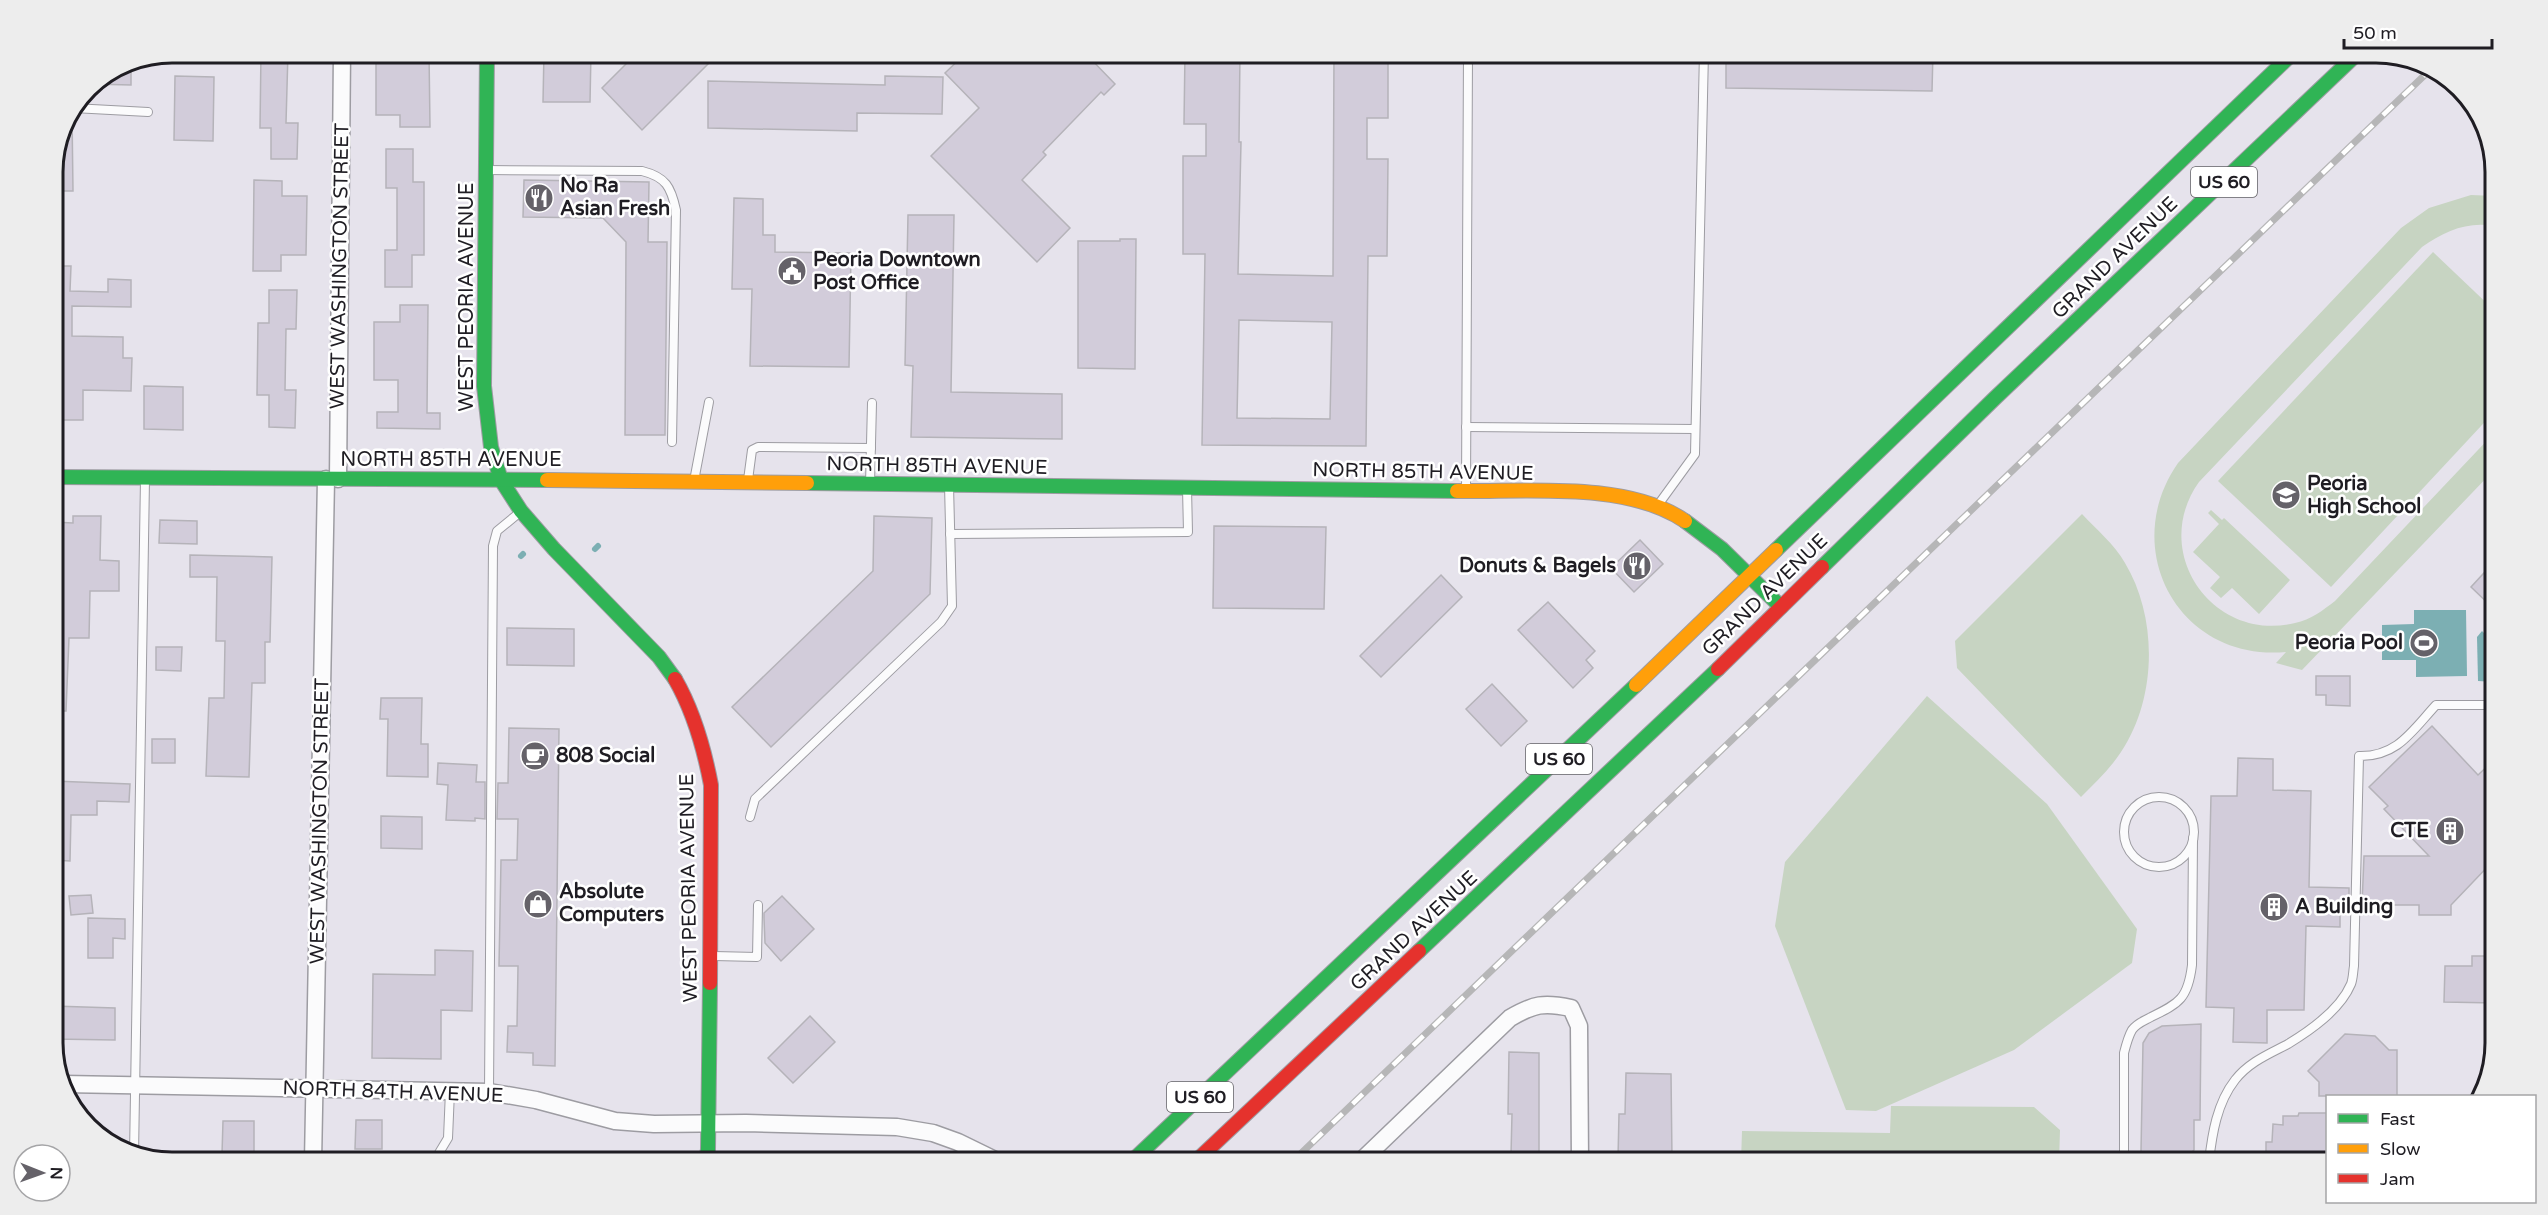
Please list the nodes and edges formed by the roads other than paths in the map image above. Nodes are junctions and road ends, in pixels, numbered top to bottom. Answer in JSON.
{"nodes":[{"id":1,"x":342,"y":63,"type":"edge"},
{"id":2,"x":487,"y":63,"type":"edge"},
{"id":3,"x":1468,"y":63,"type":"edge"},
{"id":4,"x":1704,"y":63,"type":"edge"},
{"id":5,"x":2283,"y":63,"type":"edge"},
{"id":6,"x":2347,"y":63,"type":"edge"},
{"id":7,"x":83,"y":109,"type":"edge"},
{"id":8,"x":148,"y":112,"type":"dead end"},
{"id":9,"x":486,"y":170,"type":"junction"},
{"id":10,"x":709,"y":402,"type":"dead end"},
{"id":11,"x":872,"y":403,"type":"dead end"},
{"id":12,"x":1466,"y":428,"type":"junction"},
{"id":13,"x":1695,"y":429,"type":"junction"},
{"id":14,"x":672,"y":442,"type":"dead end"},
{"id":15,"x":871,"y":448,"type":"junction"},
{"id":16,"x":63,"y":477,"type":"edge"},
{"id":17,"x":145,"y":478,"type":"junction"},
{"id":18,"x":332,"y":479,"type":"junction"},
{"id":19,"x":501,"y":480,"type":"junction"},
{"id":20,"x":693,"y":482,"type":"junction"},
{"id":21,"x":748,"y":483,"type":"junction"},
{"id":22,"x":870,"y":484,"type":"junction"},
{"id":23,"x":949,"y":485,"type":"junction"},
{"id":24,"x":1187,"y":488,"type":"junction"},
{"id":25,"x":1466,"y":492,"type":"junction"},
{"id":26,"x":1658,"y":505,"type":"junction"},
{"id":27,"x":521,"y":511,"type":"junction"},
{"id":28,"x":950,"y":534,"type":"junction"},
{"id":29,"x":1749,"y":576,"type":"junction"},
{"id":30,"x":1781,"y":607,"type":"junction"},
{"id":31,"x":2485,"y":705,"type":"edge"},
{"id":32,"x":750,"y":817,"type":"dead end"},
{"id":33,"x":2193,"y":838,"type":"junction"},
{"id":34,"x":758,"y":904,"type":"dead end"},
{"id":35,"x":710,"y":956,"type":"junction"},
{"id":36,"x":71,"y":1084,"type":"edge"},
{"id":37,"x":135,"y":1085,"type":"junction"},
{"id":38,"x":315,"y":1089,"type":"junction"},
{"id":39,"x":450,"y":1092,"type":"junction"},
{"id":40,"x":489,"y":1092,"type":"junction"},
{"id":41,"x":708,"y":1123,"type":"junction"},
{"id":42,"x":134,"y":1145,"type":"edge"},
{"id":43,"x":313,"y":1152,"type":"edge"},
{"id":44,"x":440,"y":1152,"type":"edge"},
{"id":45,"x":708,"y":1152,"type":"edge"},
{"id":46,"x":978,"y":1152,"type":"edge"},
{"id":47,"x":1142,"y":1152,"type":"edge"},
{"id":48,"x":1205,"y":1152,"type":"edge"},
{"id":49,"x":1370,"y":1152,"type":"edge"},
{"id":50,"x":1580,"y":1152,"type":"edge"},
{"id":51,"x":2124,"y":1152,"type":"edge"},
{"id":52,"x":2210,"y":1152,"type":"edge"}],
"edges":[{"from":1,"to":18,"type":"street","name":"WEST WASHINGTON STREET"},
{"from":2,"to":9,"type":"main road","name":"WEST PEORIA AVENUE"},
{"from":3,"to":12,"type":"lane"},
{"from":4,"to":13,"type":"lane"},
{"from":5,"to":29,"type":"main road","name":"GRAND AVENUE","number":"US 60"},
{"from":6,"to":30,"type":"main road","name":"GRAND AVENUE","number":"US 60"},
{"from":7,"to":8,"type":"lane"},
{"from":9,"to":14,"type":"lane"},
{"from":9,"to":19,"type":"main road","name":"WEST PEORIA AVENUE"},
{"from":10,"to":20,"type":"lane"},
{"from":11,"to":15,"type":"lane"},
{"from":12,"to":13,"type":"lane"},
{"from":12,"to":25,"type":"lane"},
{"from":13,"to":26,"type":"lane"},
{"from":15,"to":21,"type":"lane"},
{"from":15,"to":22,"type":"lane"},
{"from":16,"to":17,"type":"main road","name":"NORTH 85TH AVENUE"},
{"from":17,"to":18,"type":"main road","name":"NORTH 85TH AVENUE"},
{"from":17,"to":37,"type":"lane"},
{"from":18,"to":19,"type":"main road","name":"NORTH 85TH AVENUE"},
{"from":18,"to":38,"type":"street","name":"WEST WASHINGTON STREET"},
{"from":19,"to":20,"type":"main road","name":"NORTH 85TH AVENUE"},
{"from":19,"to":27,"type":"main road","name":"WEST PEORIA AVENUE"},
{"from":20,"to":21,"type":"main road","name":"NORTH 85TH AVENUE"},
{"from":21,"to":22,"type":"main road","name":"NORTH 85TH AVENUE"},
{"from":22,"to":23,"type":"main road","name":"NORTH 85TH AVENUE"},
{"from":23,"to":24,"type":"main road","name":"NORTH 85TH AVENUE"},
{"from":23,"to":28,"type":"lane"},
{"from":24,"to":25,"type":"main road","name":"NORTH 85TH AVENUE"},
{"from":24,"to":28,"type":"lane"},
{"from":25,"to":26,"type":"main road","name":"NORTH 85TH AVENUE"},
{"from":26,"to":29,"type":"main road","name":"NORTH 85TH AVENUE"},
{"from":27,"to":35,"type":"main road","name":"WEST PEORIA AVENUE"},
{"from":27,"to":40,"type":"lane"},
{"from":28,"to":32,"type":"lane"},
{"from":29,"to":30,"type":"main road","name":"NORTH 85TH AVENUE"},
{"from":29,"to":47,"type":"main road","name":"GRAND AVENUE","number":"US 60"},
{"from":30,"to":48,"type":"main road","name":"GRAND AVENUE","number":"US 60"},
{"from":31,"to":52,"type":"lane"},
{"from":33,"to":33,"type":"lane"},
{"from":33,"to":51,"type":"lane"},
{"from":34,"to":35,"type":"lane"},
{"from":35,"to":41,"type":"main road","name":"WEST PEORIA AVENUE"},
{"from":36,"to":37,"type":"street","name":"NORTH 84TH AVENUE"},
{"from":37,"to":38,"type":"street","name":"NORTH 84TH AVENUE"},
{"from":37,"to":42,"type":"lane"},
{"from":38,"to":39,"type":"street","name":"NORTH 84TH AVENUE"},
{"from":38,"to":43,"type":"street","name":"WEST WASHINGTON STREET"},
{"from":39,"to":40,"type":"street","name":"NORTH 84TH AVENUE"},
{"from":39,"to":44,"type":"lane"},
{"from":40,"to":41,"type":"street","name":"NORTH 84TH AVENUE"},
{"from":41,"to":45,"type":"main road","name":"WEST PEORIA AVENUE"},
{"from":41,"to":46,"type":"street","name":"NORTH 84TH AVENUE"},
{"from":49,"to":50,"type":"street"}]}
